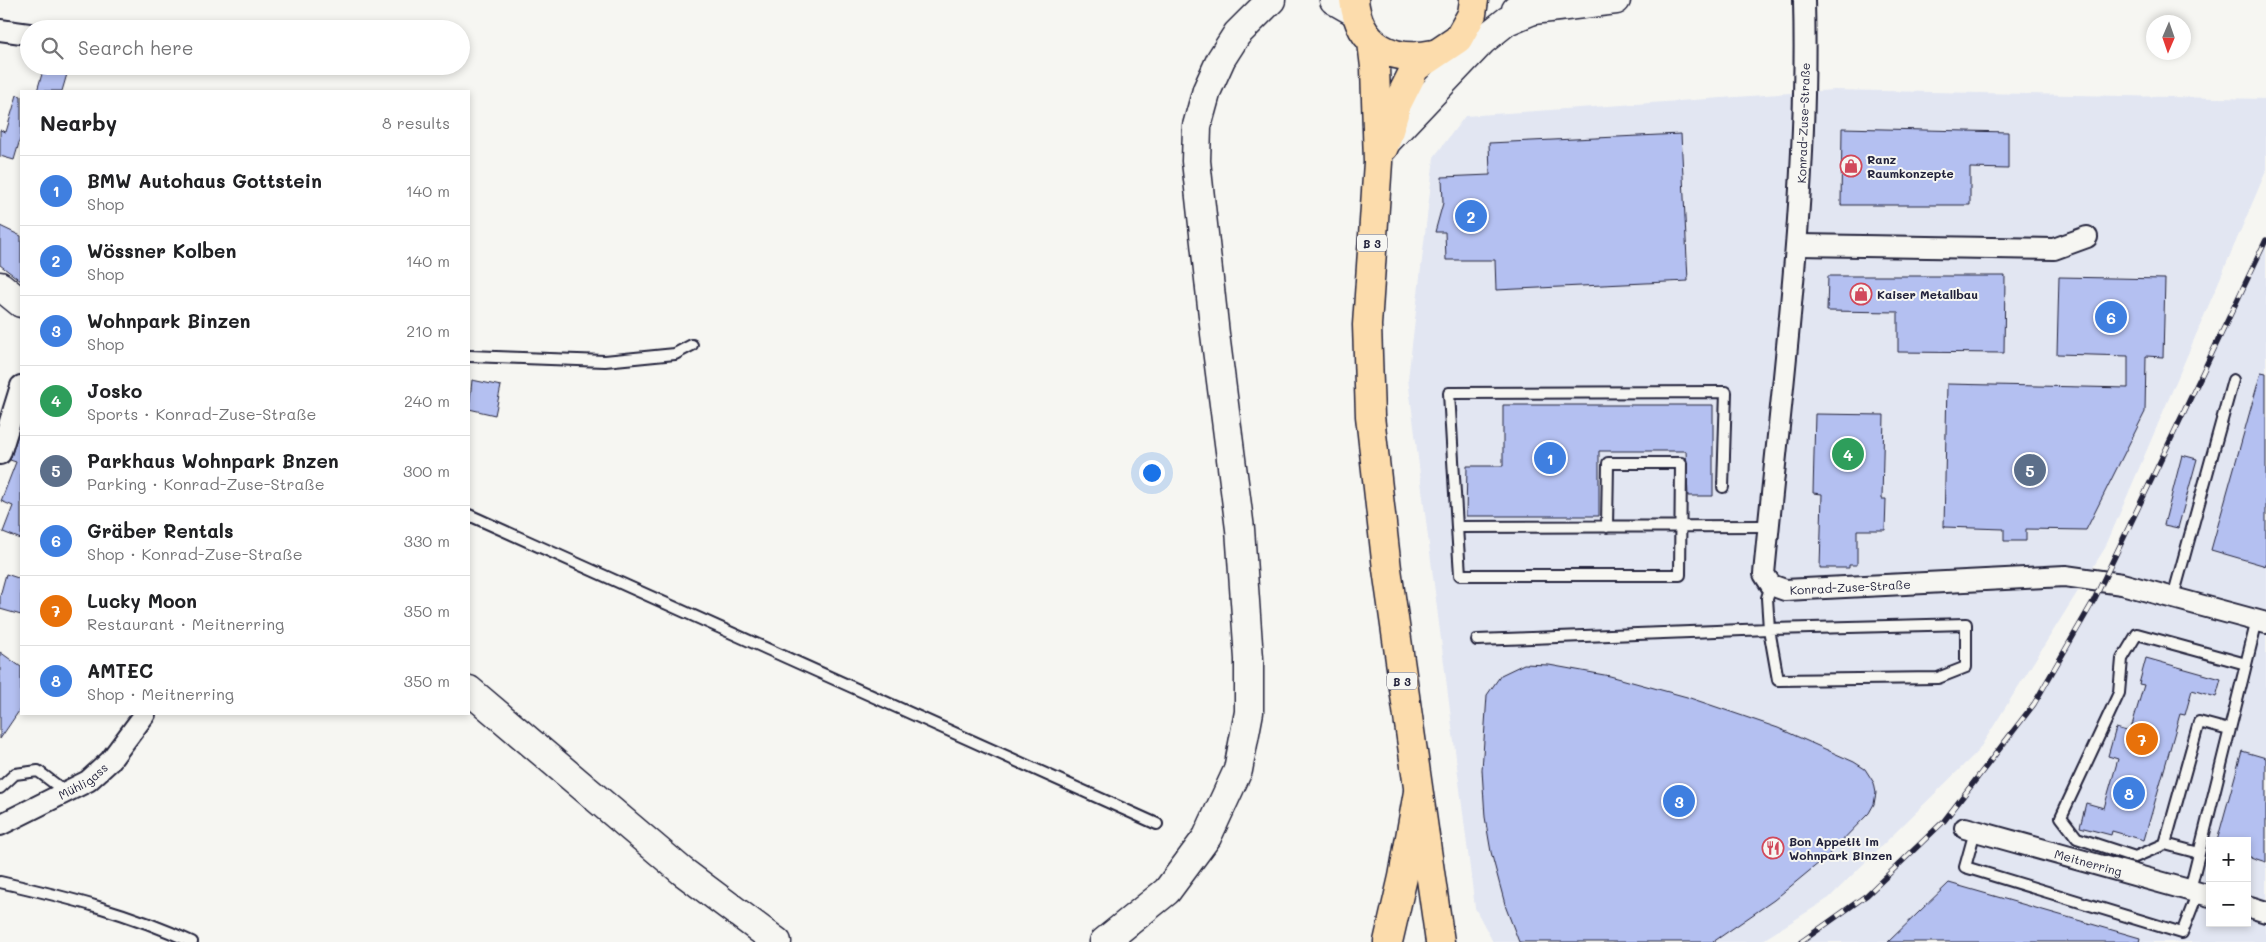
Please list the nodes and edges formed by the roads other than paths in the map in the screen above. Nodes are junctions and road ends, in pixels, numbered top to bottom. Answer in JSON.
{"nodes":[{"id":1,"x":1271,"y":0,"type":"edge"},
{"id":2,"x":1474,"y":0,"type":"edge"},
{"id":3,"x":1616,"y":0,"type":"edge"},
{"id":4,"x":1804,"y":0,"type":"edge"},
{"id":5,"x":1348,"y":4,"type":"edge"},
{"id":6,"x":1533,"y":10,"type":"junction"},
{"id":7,"x":0,"y":30,"type":"edge"},
{"id":8,"x":1465,"y":30,"type":"junction"},
{"id":9,"x":20,"y":33,"type":"edge"},
{"id":10,"x":1372,"y":42,"type":"junction"},
{"id":11,"x":1434,"y":54,"type":"junction"},
{"id":12,"x":1382,"y":152,"type":"junction"},
{"id":13,"x":2087,"y":237,"type":"dead end"},
{"id":14,"x":1798,"y":245,"type":"junction"},
{"id":15,"x":0,"y":286,"type":"edge"},
{"id":16,"x":20,"y":302,"type":"edge"},
{"id":17,"x":692,"y":345,"type":"dead end"},
{"id":18,"x":470,"y":356,"type":"edge"},
{"id":19,"x":2233,"y":380,"type":"dead end"},
{"id":20,"x":20,"y":389,"type":"edge"},
{"id":21,"x":0,"y":454,"type":"edge"},
{"id":22,"x":1723,"y":487,"type":"dead end"},
{"id":23,"x":470,"y":515,"type":"edge"},
{"id":24,"x":1680,"y":526,"type":"junction"},
{"id":25,"x":1768,"y":526,"type":"junction"},
{"id":26,"x":1458,"y":527,"type":"junction"},
{"id":27,"x":1607,"y":527,"type":"junction"},
{"id":28,"x":1771,"y":585,"type":"junction"},
{"id":29,"x":2173,"y":597,"type":"junction"},
{"id":30,"x":2262,"y":621,"type":"edge"},
{"id":31,"x":1769,"y":629,"type":"junction"},
{"id":32,"x":1477,"y":640,"type":"dead end"},
{"id":33,"x":2246,"y":664,"type":"junction"},
{"id":34,"x":470,"y":691,"type":"edge"},
{"id":35,"x":144,"y":715,"type":"edge"},
{"id":36,"x":2229,"y":730,"type":"junction"},
{"id":37,"x":0,"y":788,"type":"edge"},
{"id":38,"x":1418,"y":792,"type":"junction"},
{"id":39,"x":67,"y":793,"type":"junction"},
{"id":40,"x":1157,"y":824,"type":"dead end"},
{"id":41,"x":0,"y":826,"type":"edge"},
{"id":42,"x":1970,"y":830,"type":"joint"},
{"id":43,"x":2165,"y":844,"type":"junction"},
{"id":44,"x":2199,"y":853,"type":"junction"},
{"id":45,"x":0,"y":882,"type":"edge"},
{"id":46,"x":2199,"y":893,"type":"edge"},
{"id":47,"x":2251,"y":907,"type":"edge"},
{"id":48,"x":2266,"y":912,"type":"edge"},
{"id":49,"x":192,"y":942,"type":"edge"},
{"id":50,"x":777,"y":942,"type":"edge"},
{"id":51,"x":1104,"y":942,"type":"edge"},
{"id":52,"x":1388,"y":942,"type":"edge"},
{"id":53,"x":1440,"y":942,"type":"edge"}],
"edges":[{"from":1,"to":51,"type":"street"},
{"from":2,"to":8,"type":"main road"},
{"from":3,"to":6,"type":"street"},
{"from":4,"to":14,"type":"street","name":"Konrad-Zuse-Straße"},
{"from":5,"to":10,"type":"main road"},
{"from":6,"to":8,"type":"street"},
{"from":6,"to":12,"type":"street"},
{"from":7,"to":9,"type":"street"},
{"from":8,"to":11,"type":"main road"},
{"from":10,"to":11,"type":"main road"},
{"from":10,"to":12,"type":"main road","number":"B 3"},
{"from":11,"to":12,"type":"main road","number":"B 3"},
{"from":12,"to":38,"type":"main road","number":"B 3"},
{"from":13,"to":14,"type":"street"},
{"from":14,"to":25,"type":"street","name":"Konrad-Zuse-Straße"},
{"from":15,"to":16,"type":"street"},
{"from":17,"to":18,"type":"lane"},
{"from":19,"to":29,"type":"lane"},
{"from":20,"to":21,"type":"street"},
{"from":22,"to":26,"type":"lane"},
{"from":23,"to":40,"type":"lane"},
{"from":24,"to":25,"type":"lane"},
{"from":24,"to":26,"type":"lane"},
{"from":24,"to":27,"type":"lane"},
{"from":24,"to":27,"type":"lane"},
{"from":25,"to":28,"type":"street","name":"Konrad-Zuse-Straße"},
{"from":26,"to":27,"type":"lane"},
{"from":28,"to":29,"type":"street","name":"Konrad-Zuse-Straße"},
{"from":28,"to":31,"type":"lane"},
{"from":29,"to":30,"type":"street","name":"Konrad-Zuse-Straße"},
{"from":30,"to":33,"type":"lane"},
{"from":31,"to":31,"type":"lane"},
{"from":31,"to":32,"type":"lane"},
{"from":33,"to":36,"type":"lane"},
{"from":33,"to":43,"type":"lane"},
{"from":34,"to":50,"type":"street"},
{"from":35,"to":39,"type":"street","name":"Mühligass"},
{"from":36,"to":43,"type":"lane"},
{"from":36,"to":44,"type":"lane"},
{"from":37,"to":39,"type":"lane"},
{"from":38,"to":52,"type":"main road"},
{"from":38,"to":53,"type":"main road","number":"B 3"},
{"from":39,"to":41,"type":"street","name":"Mühligass"},
{"from":42,"to":46,"type":"street","name":"Meitnerring"},
{"from":42,"to":46,"type":"lane"},
{"from":43,"to":44,"type":"lane"},
{"from":44,"to":46,"type":"lane"},
{"from":45,"to":49,"type":"lane"},
{"from":47,"to":48,"type":"street"}]}
